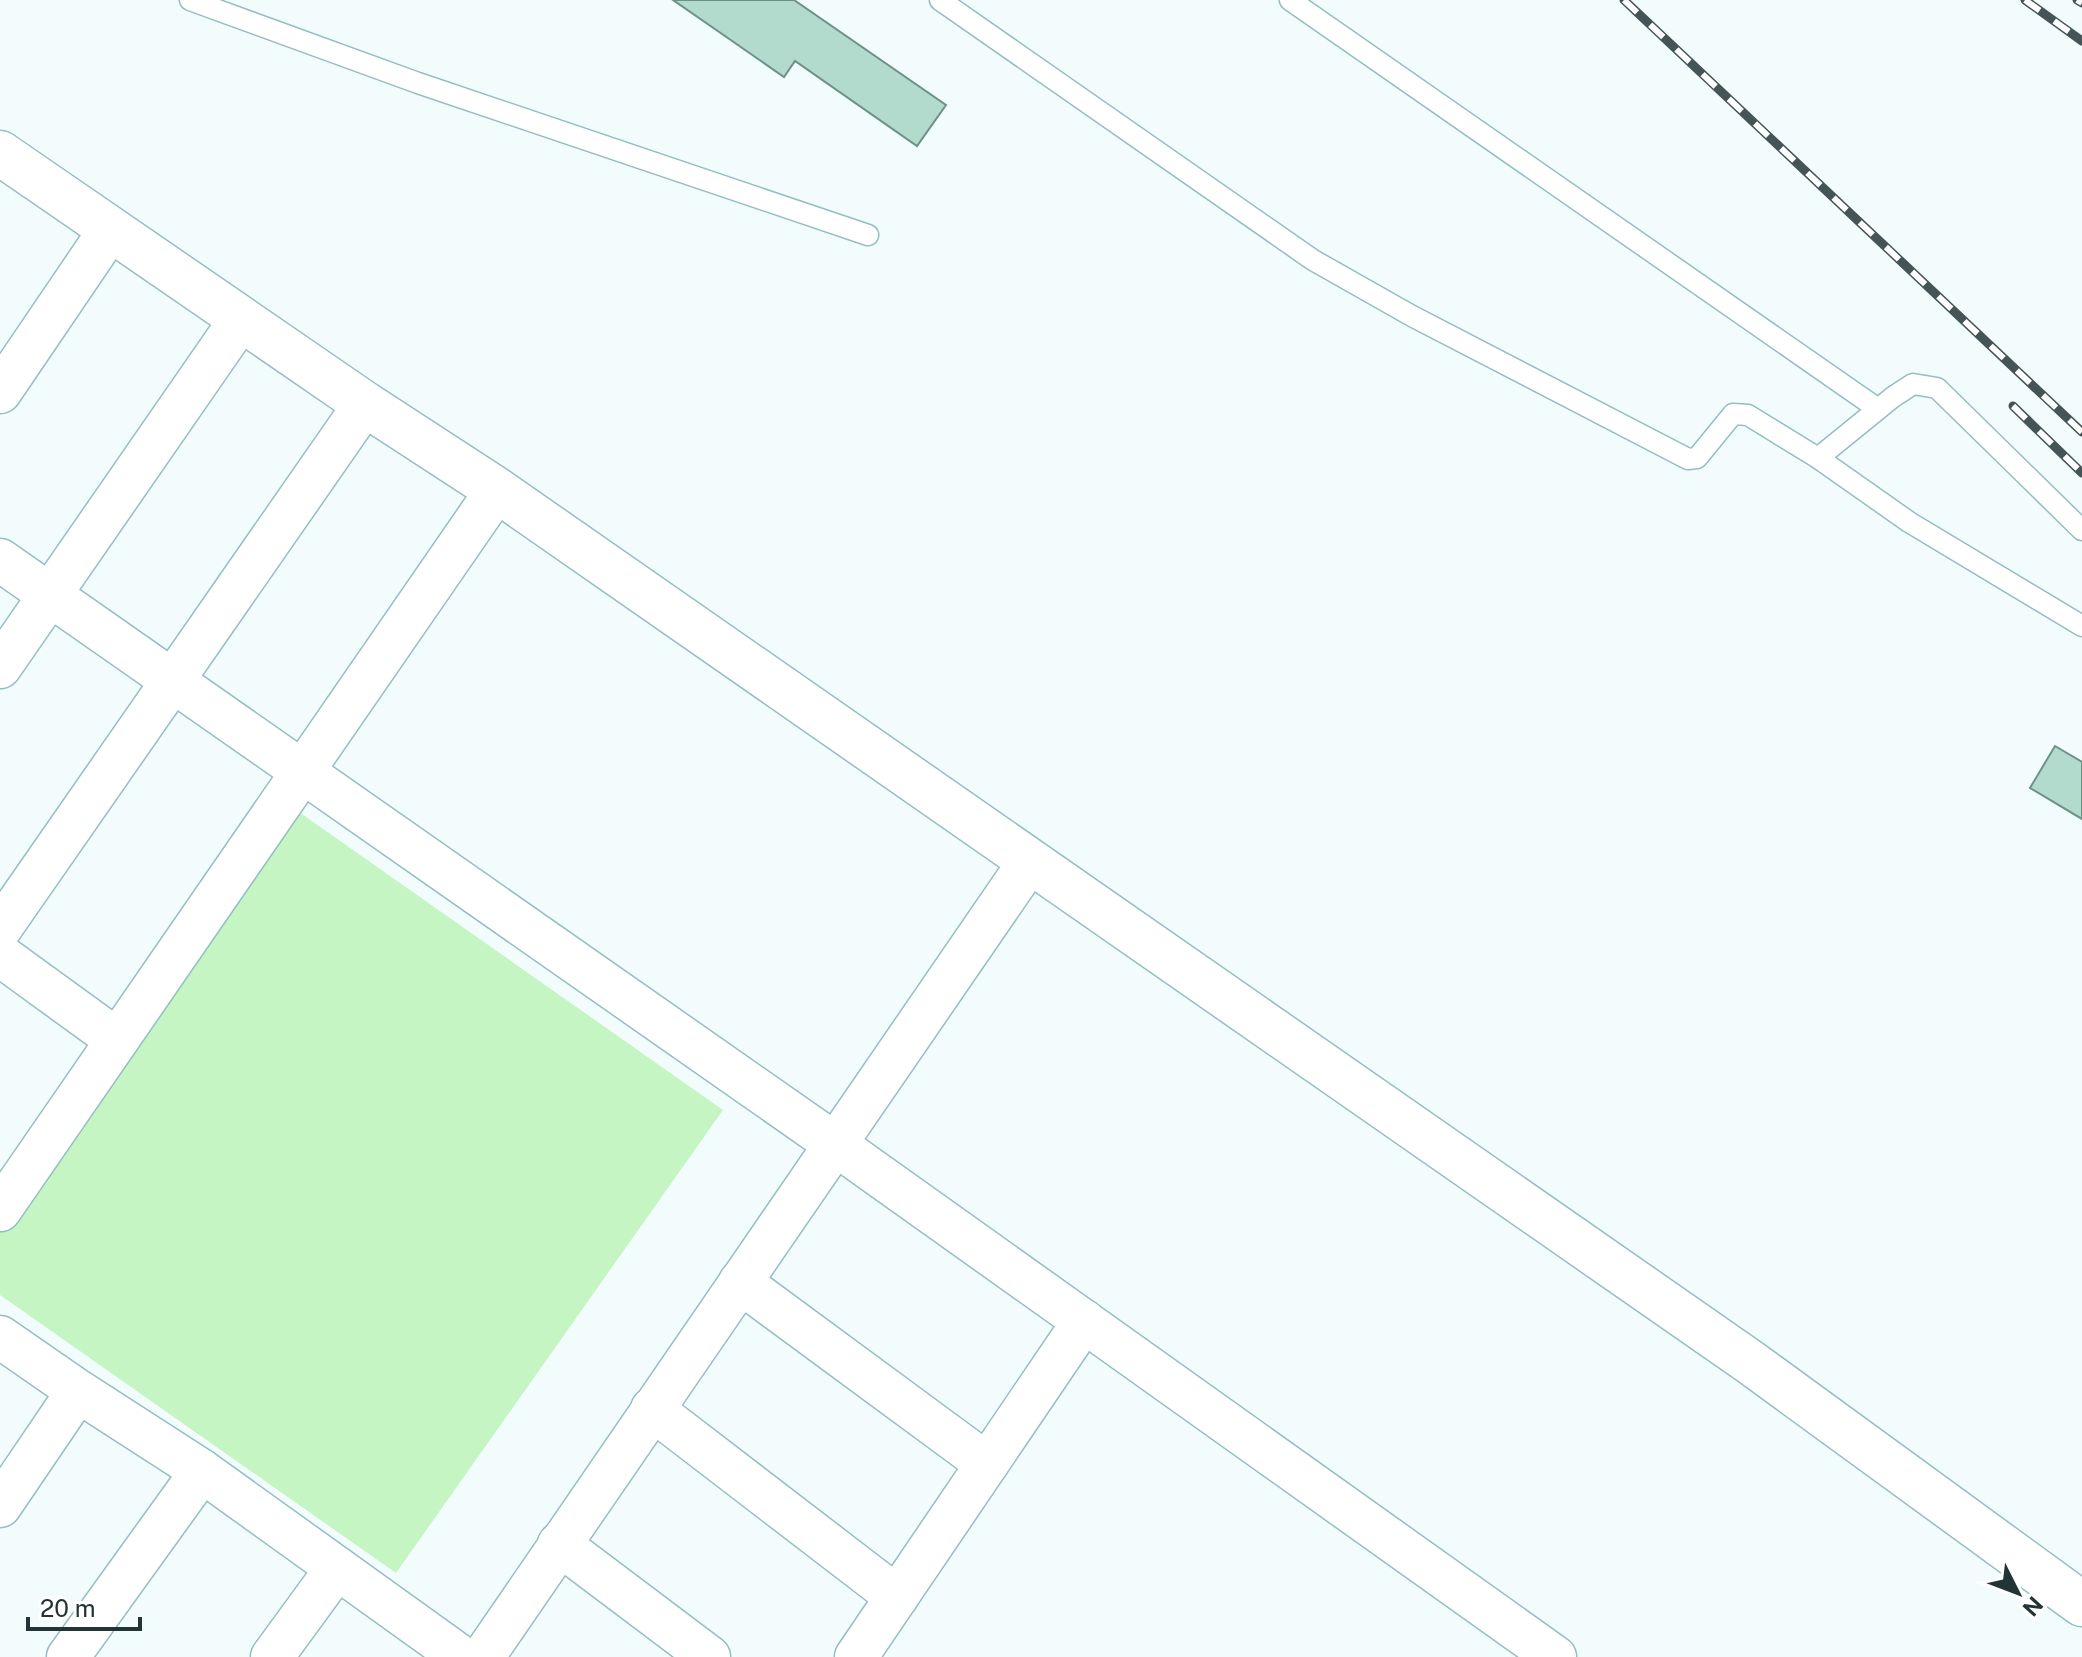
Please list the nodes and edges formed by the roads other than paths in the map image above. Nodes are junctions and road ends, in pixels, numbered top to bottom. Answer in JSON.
{"nodes":[{"id":1,"x":190,"y":0,"type":"edge"},
{"id":2,"x":940,"y":0,"type":"edge"},
{"id":3,"x":1290,"y":0,"type":"edge"},
{"id":4,"x":0,"y":153,"type":"edge"},
{"id":5,"x":110,"y":230,"type":"junction"},
{"id":6,"x":868,"y":235,"type":"dead end"},
{"id":7,"x":241,"y":319,"type":"junction"},
{"id":8,"x":0,"y":392,"type":"edge"},
{"id":9,"x":365,"y":404,"type":"junction"},
{"id":10,"x":1878,"y":409,"type":"junction"},
{"id":11,"x":1818,"y":458,"type":"junction"},
{"id":12,"x":497,"y":490,"type":"junction"},
{"id":13,"x":2082,"y":530,"type":"edge"},
{"id":14,"x":0,"y":560,"type":"edge"},
{"id":15,"x":50,"y":595,"type":"junction"},
{"id":16,"x":2082,"y":626,"type":"edge"},
{"id":17,"x":0,"y":667,"type":"edge"},
{"id":18,"x":173,"y":681,"type":"junction"},
{"id":19,"x":302,"y":772,"type":"junction"},
{"id":20,"x":1030,"y":861,"type":"junction"},
{"id":21,"x":0,"y":929,"type":"edge"},
{"id":22,"x":0,"y":955,"type":"edge"},
{"id":23,"x":117,"y":1040,"type":"junction"},
{"id":24,"x":835,"y":1144,"type":"junction"},
{"id":25,"x":0,"y":1210,"type":"edge"},
{"id":26,"x":740,"y":1282,"type":"junction"},
{"id":27,"x":1084,"y":1321,"type":"junction"},
{"id":28,"x":0,"y":1337,"type":"edge"},
{"id":29,"x":78,"y":1391,"type":"junction"},
{"id":30,"x":652,"y":1409,"type":"junction"},
{"id":31,"x":987,"y":1464,"type":"junction"},
{"id":32,"x":202,"y":1471,"type":"junction"},
{"id":33,"x":0,"y":1506,"type":"edge"},
{"id":34,"x":559,"y":1544,"type":"junction"},
{"id":35,"x":337,"y":1568,"type":"junction"},
{"id":36,"x":897,"y":1597,"type":"junction"},
{"id":37,"x":2082,"y":1604,"type":"edge"},
{"id":38,"x":68,"y":1657,"type":"edge"},
{"id":39,"x":272,"y":1657,"type":"edge"},
{"id":40,"x":461,"y":1657,"type":"edge"},
{"id":41,"x":483,"y":1657,"type":"edge"},
{"id":42,"x":709,"y":1657,"type":"edge"},
{"id":43,"x":856,"y":1657,"type":"edge"},
{"id":44,"x":1555,"y":1657,"type":"edge"}],
"edges":[{"from":1,"to":6,"type":"lane"},
{"from":2,"to":11,"type":"lane"},
{"from":3,"to":10,"type":"lane"},
{"from":4,"to":5,"type":"street"},
{"from":5,"to":7,"type":"street"},
{"from":5,"to":8,"type":"street"},
{"from":7,"to":9,"type":"street"},
{"from":7,"to":15,"type":"street"},
{"from":9,"to":12,"type":"street"},
{"from":9,"to":18,"type":"street"},
{"from":10,"to":11,"type":"lane"},
{"from":10,"to":13,"type":"lane"},
{"from":11,"to":16,"type":"lane"},
{"from":12,"to":19,"type":"street"},
{"from":12,"to":20,"type":"street"},
{"from":14,"to":15,"type":"street"},
{"from":15,"to":17,"type":"street"},
{"from":15,"to":18,"type":"street"},
{"from":18,"to":19,"type":"street"},
{"from":18,"to":21,"type":"street"},
{"from":19,"to":23,"type":"street"},
{"from":19,"to":24,"type":"street"},
{"from":20,"to":24,"type":"street"},
{"from":20,"to":37,"type":"street"},
{"from":22,"to":23,"type":"street"},
{"from":23,"to":25,"type":"street"},
{"from":24,"to":26,"type":"street"},
{"from":24,"to":27,"type":"street"},
{"from":26,"to":30,"type":"street"},
{"from":26,"to":31,"type":"street"},
{"from":27,"to":31,"type":"street"},
{"from":27,"to":44,"type":"street"},
{"from":28,"to":29,"type":"street"},
{"from":29,"to":32,"type":"street"},
{"from":29,"to":33,"type":"street"},
{"from":30,"to":34,"type":"street"},
{"from":30,"to":36,"type":"street"},
{"from":31,"to":36,"type":"street"},
{"from":32,"to":35,"type":"street"},
{"from":32,"to":38,"type":"street"},
{"from":34,"to":41,"type":"street"},
{"from":34,"to":42,"type":"street"},
{"from":35,"to":39,"type":"street"},
{"from":35,"to":40,"type":"street"},
{"from":36,"to":43,"type":"street"}]}
